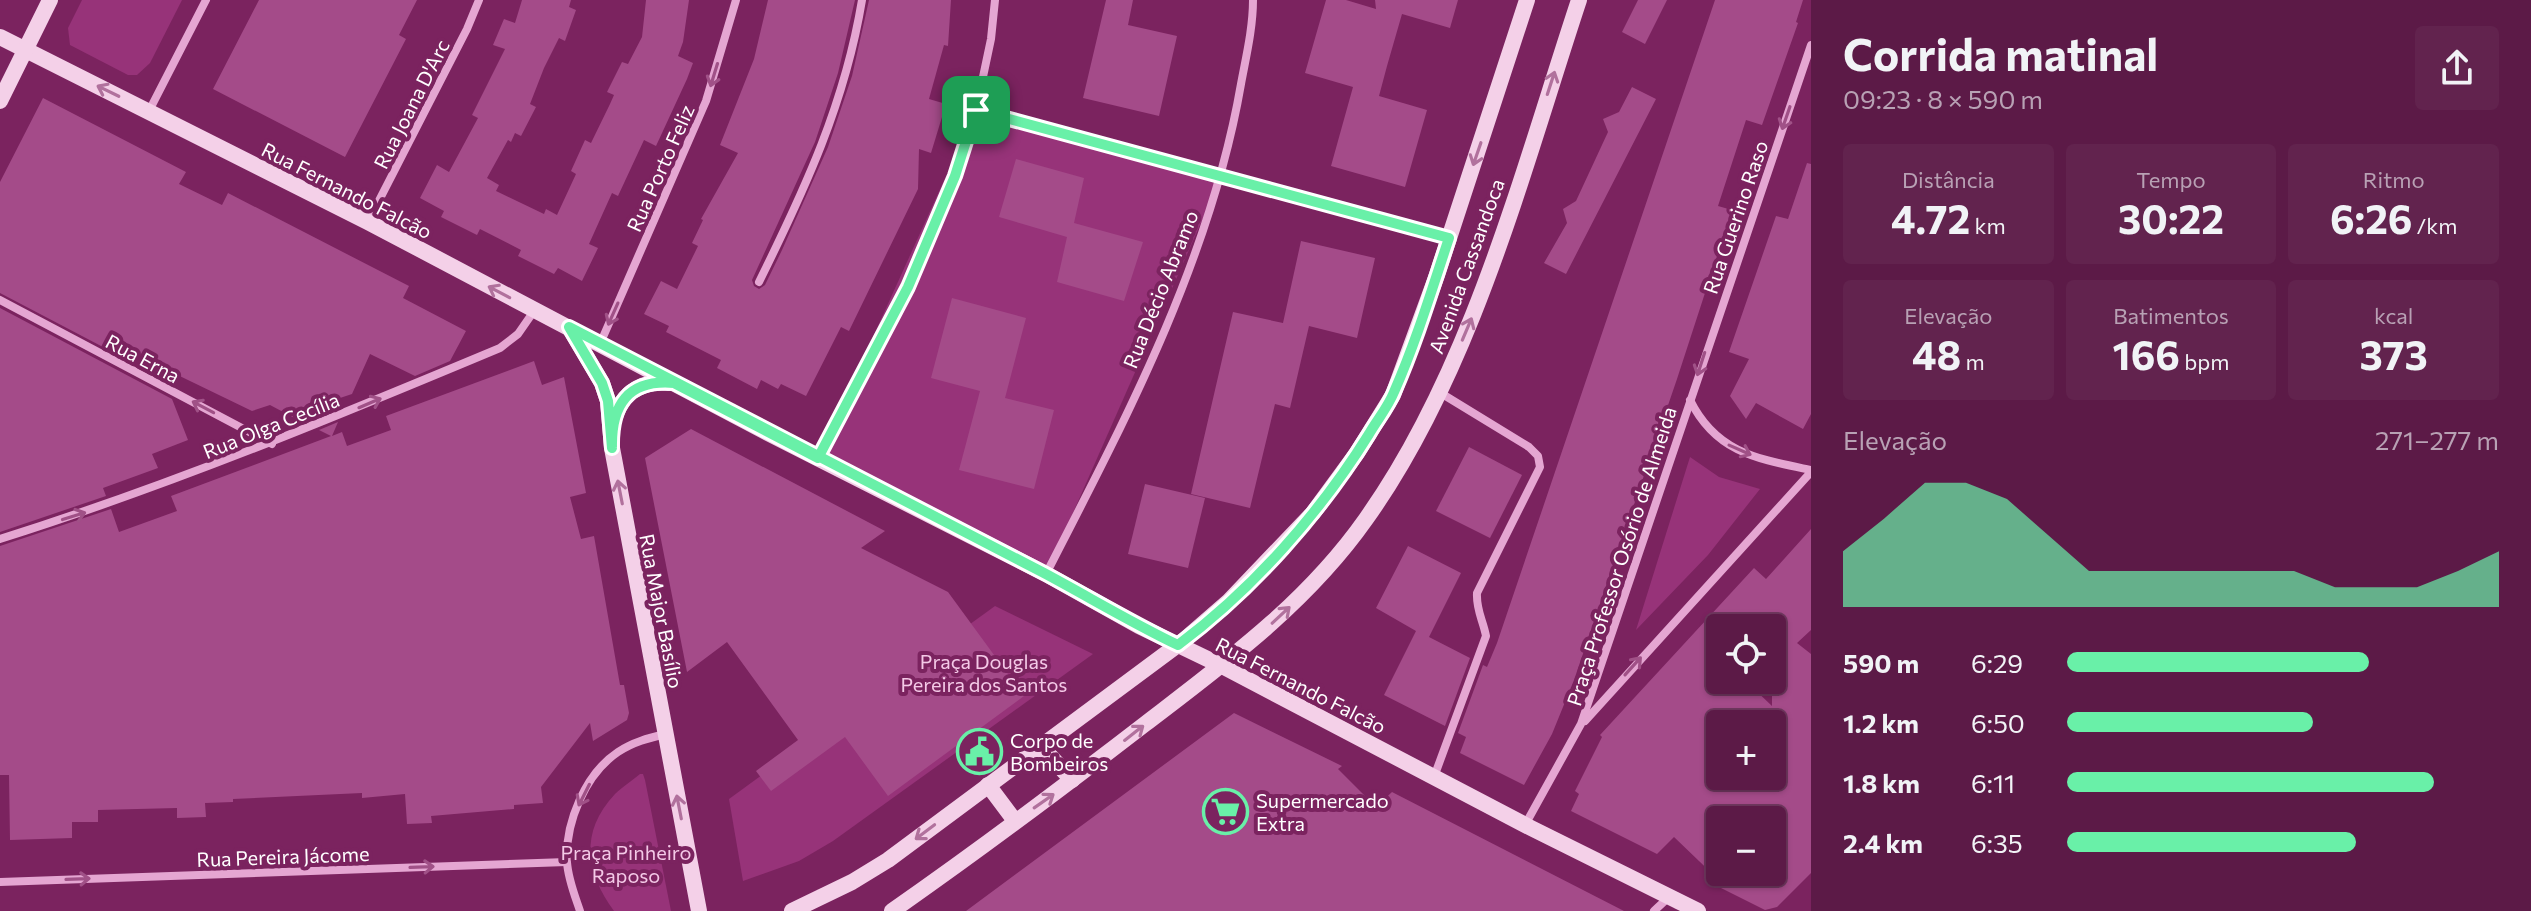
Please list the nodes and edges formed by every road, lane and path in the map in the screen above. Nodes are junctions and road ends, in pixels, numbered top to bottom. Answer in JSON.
{"nodes":[{"id":1,"x":50,"y":0,"type":"edge"},
{"id":2,"x":206,"y":0,"type":"edge"},
{"id":3,"x":479,"y":0,"type":"edge"},
{"id":4,"x":736,"y":0,"type":"edge"},
{"id":5,"x":862,"y":0,"type":"edge"},
{"id":6,"x":995,"y":0,"type":"edge"},
{"id":7,"x":1253,"y":0,"type":"edge"},
{"id":8,"x":1518,"y":0,"type":"edge"},
{"id":9,"x":1527,"y":0,"type":"edge"},
{"id":10,"x":1579,"y":0,"type":"edge"},
{"id":11,"x":1516,"y":31,"type":"junction"},
{"id":12,"x":0,"y":37,"type":"edge"},
{"id":13,"x":1811,"y":45,"type":"edge"},
{"id":14,"x":26,"y":50,"type":"junction"},
{"id":15,"x":0,"y":101,"type":"edge"},
{"id":16,"x":976,"y":110,"type":"junction"},
{"id":17,"x":149,"y":111,"type":"junction"},
{"id":18,"x":1221,"y":176,"type":"junction"},
{"id":19,"x":368,"y":222,"type":"junction"},
{"id":20,"x":1449,"y":238,"type":"junction"},
{"id":21,"x":759,"y":282,"type":"dead end"},
{"id":22,"x":0,"y":300,"type":"edge"},
{"id":23,"x":535,"y":310,"type":"junction"},
{"id":24,"x":569,"y":327,"type":"junction"},
{"id":25,"x":600,"y":344,"type":"junction"},
{"id":26,"x":674,"y":383,"type":"junction"},
{"id":27,"x":1439,"y":392,"type":"junction"},
{"id":28,"x":1690,"y":400,"type":"junction"},
{"id":29,"x":272,"y":444,"type":"junction"},
{"id":30,"x":612,"y":448,"type":"junction"},
{"id":31,"x":818,"y":458,"type":"junction"},
{"id":32,"x":1811,"y":471,"type":"edge"},
{"id":33,"x":0,"y":539,"type":"edge"},
{"id":34,"x":1046,"y":574,"type":"junction"},
{"id":35,"x":1178,"y":645,"type":"junction"},
{"id":36,"x":1222,"y":666,"type":"junction"},
{"id":37,"x":1581,"y":724,"type":"junction"},
{"id":38,"x":665,"y":734,"type":"junction"},
{"id":39,"x":1042,"y":747,"type":"junction"},
{"id":40,"x":1434,"y":777,"type":"junction"},
{"id":41,"x":1072,"y":780,"type":"junction"},
{"id":42,"x":988,"y":785,"type":"junction"},
{"id":43,"x":1015,"y":821,"type":"junction"},
{"id":44,"x":1525,"y":825,"type":"junction"},
{"id":45,"x":567,"y":862,"type":"junction"},
{"id":46,"x":0,"y":882,"type":"edge"},
{"id":47,"x":1670,"y":896,"type":"junction"},
{"id":48,"x":580,"y":911,"type":"edge"},
{"id":49,"x":699,"y":911,"type":"edge"},
{"id":50,"x":792,"y":911,"type":"edge"},
{"id":51,"x":892,"y":911,"type":"edge"},
{"id":52,"x":1654,"y":911,"type":"edge"},
{"id":53,"x":1698,"y":911,"type":"edge"}],
"edges":[{"from":1,"to":14,"type":"main road"},
{"from":2,"to":17,"type":"street"},
{"from":3,"to":19,"type":"street","name":"Rua Joana D'Arc"},
{"from":4,"to":25,"type":"street","name":"Rua Porto Feliz","one_way":true},
{"from":5,"to":21,"type":"street"},
{"from":6,"to":16,"type":"street"},
{"from":7,"to":18,"type":"street","name":"Rua Décio Abramo"},
{"from":8,"to":11,"type":"main road"},
{"from":9,"to":11,"type":"main road","name":"Avenida Cassandoca"},
{"from":27,"to":10,"type":"main road","name":"Avenida Cassandoca","one_way":true},
{"from":11,"to":20,"type":"main road","name":"Avenida Cassandoca","one_way":true},
{"from":12,"to":14,"type":"main road","name":"Rua Fernando Falcão"},
{"from":13,"to":28,"type":"street","name":"Rua Guerino Raso","one_way":true},
{"from":14,"to":15,"type":"main road"},
{"from":17,"to":14,"type":"main road","name":"Rua Fernando Falcão","one_way":true},
{"from":16,"to":18,"type":"street"},
{"from":16,"to":31,"type":"street"},
{"from":17,"to":19,"type":"main road","name":"Rua Fernando Falcão"},
{"from":18,"to":20,"type":"street"},
{"from":18,"to":34,"type":"street","name":"Rua Décio Abramo"},
{"from":23,"to":19,"type":"main road","name":"Rua Fernando Falcão","one_way":true},
{"from":20,"to":35,"type":"main road","name":"Avenida Cassandoca"},
{"from":29,"to":22,"type":"street","name":"Rua Erna","one_way":true},
{"from":23,"to":24,"type":"main road","name":"Rua Fernando Falcão"},
{"from":29,"to":23,"type":"street","name":"Rua Olga Cecília","one_way":true},
{"from":24,"to":25,"type":"main road","name":"Rua Fernando Falcão"},
{"from":24,"to":30,"type":"main road","name":"Rua Major Basílio"},
{"from":25,"to":26,"type":"main road","name":"Rua Fernando Falcão"},
{"from":26,"to":30,"type":"main road"},
{"from":26,"to":31,"type":"main road","name":"Rua Fernando Falcão"},
{"from":36,"to":27,"type":"main road","name":"Avenida Cassandoca","one_way":true},
{"from":27,"to":40,"type":"street"},
{"from":28,"to":32,"type":"street","name":"Praça Professor Osório de Almeida","one_way":true},
{"from":28,"to":37,"type":"street","name":"Praça Professor Osório de Almeida"},
{"from":33,"to":29,"type":"street","name":"Rua Olga Cecília","one_way":true},
{"from":38,"to":30,"type":"main road","name":"Rua Major Basílio","one_way":true},
{"from":31,"to":34,"type":"main road","name":"Rua Fernando Falcão"},
{"from":37,"to":32,"type":"street","name":"Praça Professor Osório de Almeida","one_way":true},
{"from":34,"to":35,"type":"main road","name":"Rua Fernando Falcão"},
{"from":35,"to":36,"type":"main road","name":"Rua Fernando Falcão"},
{"from":35,"to":39,"type":"main road","name":"Avenida Cassandoca"},
{"from":36,"to":40,"type":"main road","name":"Rua Fernando Falcão"},
{"from":41,"to":36,"type":"main road","name":"Avenida Cassandoca","one_way":true},
{"from":37,"to":44,"type":"street","name":"Praça Professor Osório de Almeida"},
{"from":38,"to":45,"type":"street","one_way":true},
{"from":49,"to":38,"type":"main road","name":"Rua Major Basílio","one_way":true},
{"from":39,"to":41,"type":"main road"},
{"from":39,"to":42,"type":"main road","name":"Avenida Cassandoca"},
{"from":40,"to":44,"type":"main road","name":"Rua Fernando Falcão"},
{"from":43,"to":41,"type":"main road","name":"Avenida Cassandoca","one_way":true},
{"from":42,"to":43,"type":"main road"},
{"from":42,"to":50,"type":"main road","name":"Avenida Cassandoca","one_way":true},
{"from":43,"to":51,"type":"main road","name":"Avenida Cassandoca"},
{"from":44,"to":47,"type":"main road","name":"Rua Fernando Falcão"},
{"from":46,"to":45,"type":"street","name":"Rua Pereira Jácome","one_way":true},
{"from":45,"to":48,"type":"street"},
{"from":47,"to":52,"type":"street"},
{"from":47,"to":53,"type":"main road","name":"Rua Fernando Falcão"}]}
